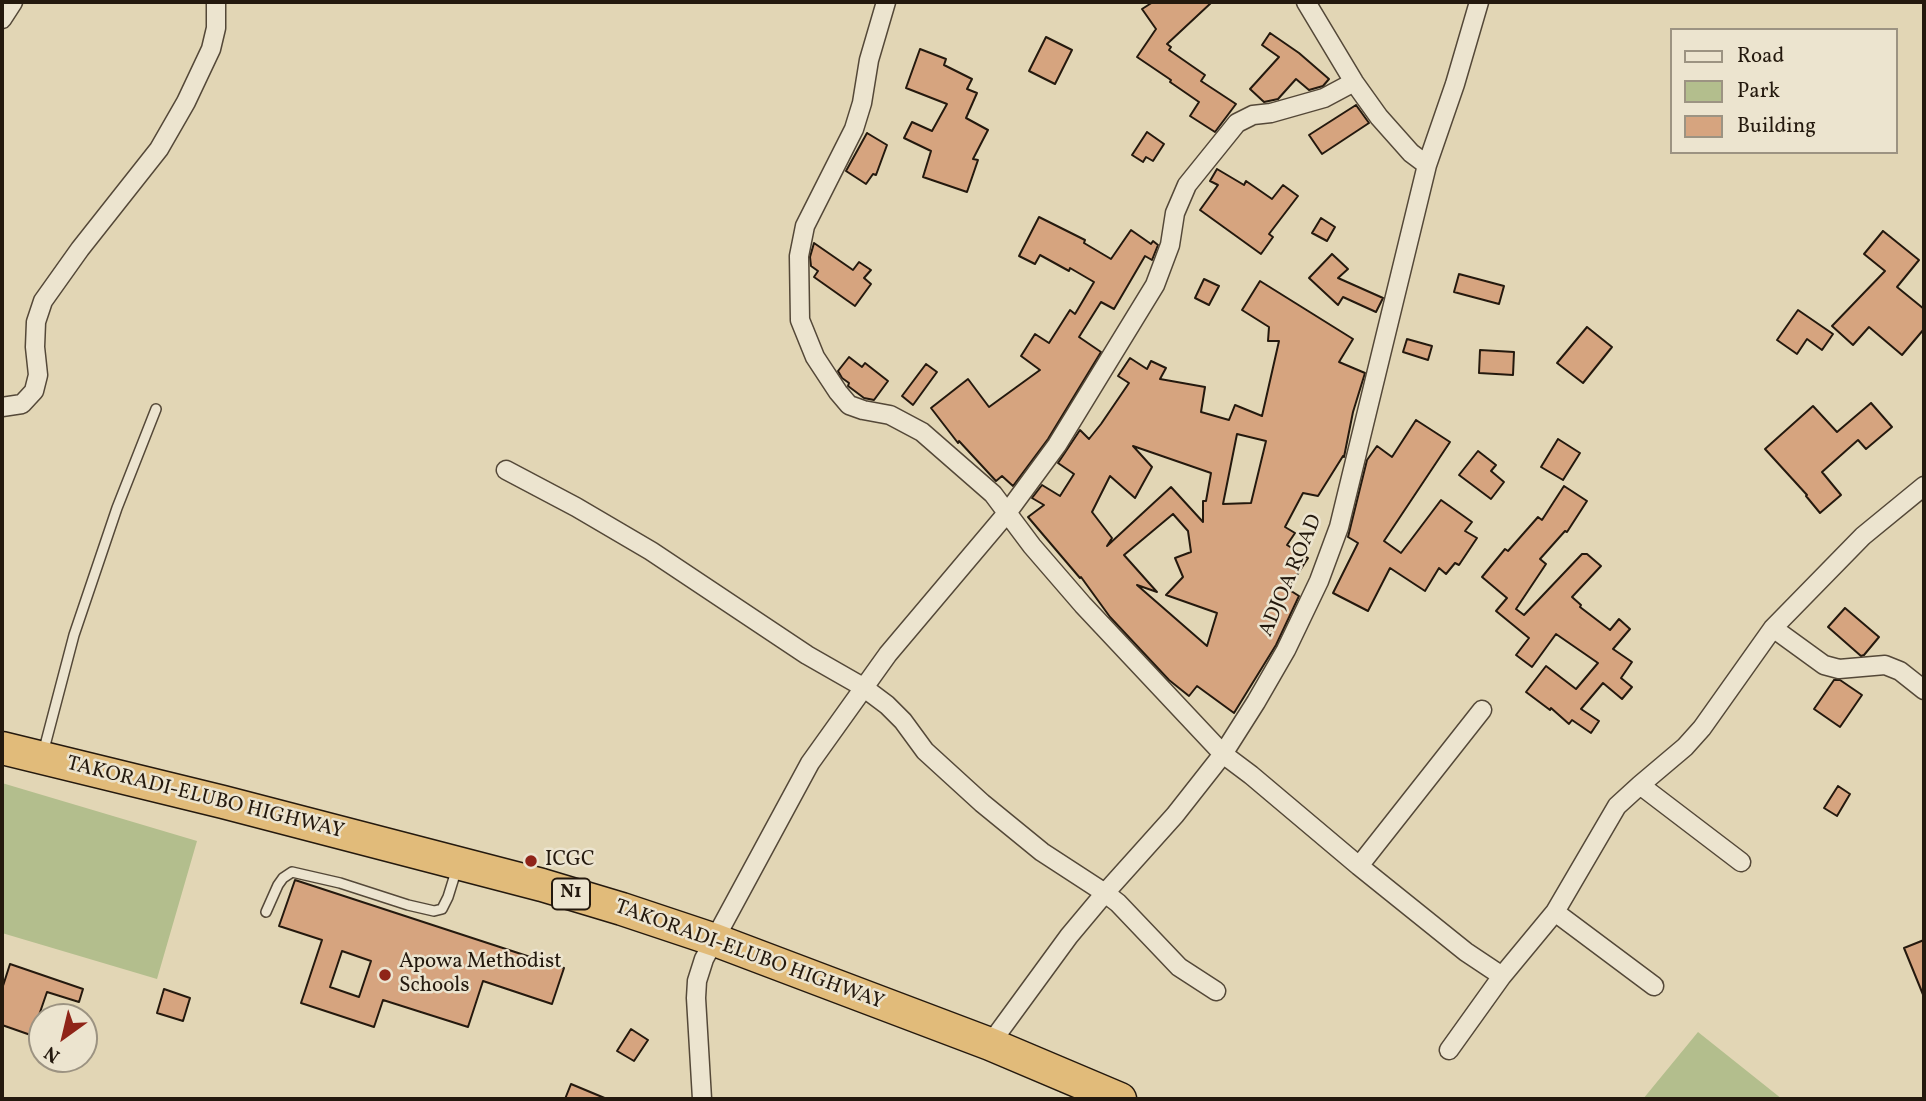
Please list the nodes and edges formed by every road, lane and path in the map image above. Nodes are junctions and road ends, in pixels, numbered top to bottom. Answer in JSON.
{"nodes":[{"id":1,"x":13,"y":2,"type":"edge"},
{"id":2,"x":216,"y":2,"type":"edge"},
{"id":3,"x":886,"y":2,"type":"edge"},
{"id":4,"x":1306,"y":2,"type":"edge"},
{"id":5,"x":1479,"y":2,"type":"edge"},
{"id":6,"x":2,"y":19,"type":"edge"},
{"id":7,"x":1354,"y":82,"type":"junction"},
{"id":8,"x":1427,"y":165,"type":"junction"},
{"id":9,"x":2,"y":407,"type":"edge"},
{"id":10,"x":156,"y":409,"type":"dead end"},
{"id":11,"x":506,"y":470,"type":"dead end"},
{"id":12,"x":1924,"y":486,"type":"edge"},
{"id":13,"x":1007,"y":513,"type":"junction"},
{"id":14,"x":1773,"y":628,"type":"junction"},
{"id":15,"x":863,"y":687,"type":"junction"},
{"id":16,"x":1924,"y":690,"type":"edge"},
{"id":17,"x":1482,"y":710,"type":"dead end"},
{"id":18,"x":2,"y":748,"type":"edge"},
{"id":19,"x":1223,"y":754,"type":"junction"},
{"id":20,"x":42,"y":758,"type":"junction"},
{"id":21,"x":1640,"y":785,"type":"junction"},
{"id":22,"x":1741,"y":862,"type":"dead end"},
{"id":23,"x":458,"y":863,"type":"junction"},
{"id":24,"x":1359,"y":866,"type":"junction"},
{"id":25,"x":1105,"y":893,"type":"junction"},
{"id":26,"x":266,"y":912,"type":"dead end"},
{"id":27,"x":1555,"y":912,"type":"junction"},
{"id":28,"x":715,"y":940,"type":"junction"},
{"id":29,"x":1502,"y":976,"type":"junction"},
{"id":30,"x":1654,"y":986,"type":"dead end"},
{"id":31,"x":1216,"y":991,"type":"dead end"},
{"id":32,"x":990,"y":1044,"type":"junction"},
{"id":33,"x":1449,"y":1050,"type":"dead end"},
{"id":34,"x":702,"y":1099,"type":"edge"},
{"id":35,"x":1120,"y":1099,"type":"edge"}],
"edges":[{"from":1,"to":6,"type":"street"},
{"from":2,"to":9,"type":"street"},
{"from":3,"to":13,"type":"street"},
{"from":4,"to":7,"type":"street"},
{"from":5,"to":8,"type":"street","name":"ADJOA ROAD"},
{"from":7,"to":8,"type":"street"},
{"from":7,"to":13,"type":"street"},
{"from":8,"to":19,"type":"street","name":"ADJOA ROAD"},
{"from":10,"to":20,"type":"lane"},
{"from":11,"to":15,"type":"street"},
{"from":12,"to":14,"type":"street"},
{"from":13,"to":15,"type":"street"},
{"from":13,"to":19,"type":"street"},
{"from":14,"to":16,"type":"street"},
{"from":14,"to":21,"type":"street"},
{"from":15,"to":25,"type":"street"},
{"from":15,"to":28,"type":"street"},
{"from":17,"to":24,"type":"street"},
{"from":18,"to":20,"type":"highway","name":"TAKORADI-ELUBO HIGHWAY","number":"N1"},
{"from":19,"to":24,"type":"street"},
{"from":19,"to":25,"type":"street","name":"ADJOA ROAD"},
{"from":20,"to":23,"type":"highway","name":"TAKORADI-ELUBO HIGHWAY","number":"N1"},
{"from":21,"to":22,"type":"street"},
{"from":21,"to":27,"type":"street"},
{"from":23,"to":26,"type":"lane"},
{"from":23,"to":28,"type":"highway","name":"TAKORADI-ELUBO HIGHWAY","number":"N1"},
{"from":24,"to":29,"type":"street"},
{"from":25,"to":31,"type":"street"},
{"from":25,"to":32,"type":"street","name":"ADJOA ROAD"},
{"from":27,"to":29,"type":"street"},
{"from":27,"to":30,"type":"street"},
{"from":28,"to":32,"type":"highway","name":"TAKORADI-ELUBO HIGHWAY","number":"N1"},
{"from":28,"to":34,"type":"street"},
{"from":29,"to":33,"type":"street"},
{"from":32,"to":35,"type":"highway","name":"TAKORADI-ELUBO HIGHWAY","number":"N1"}]}
